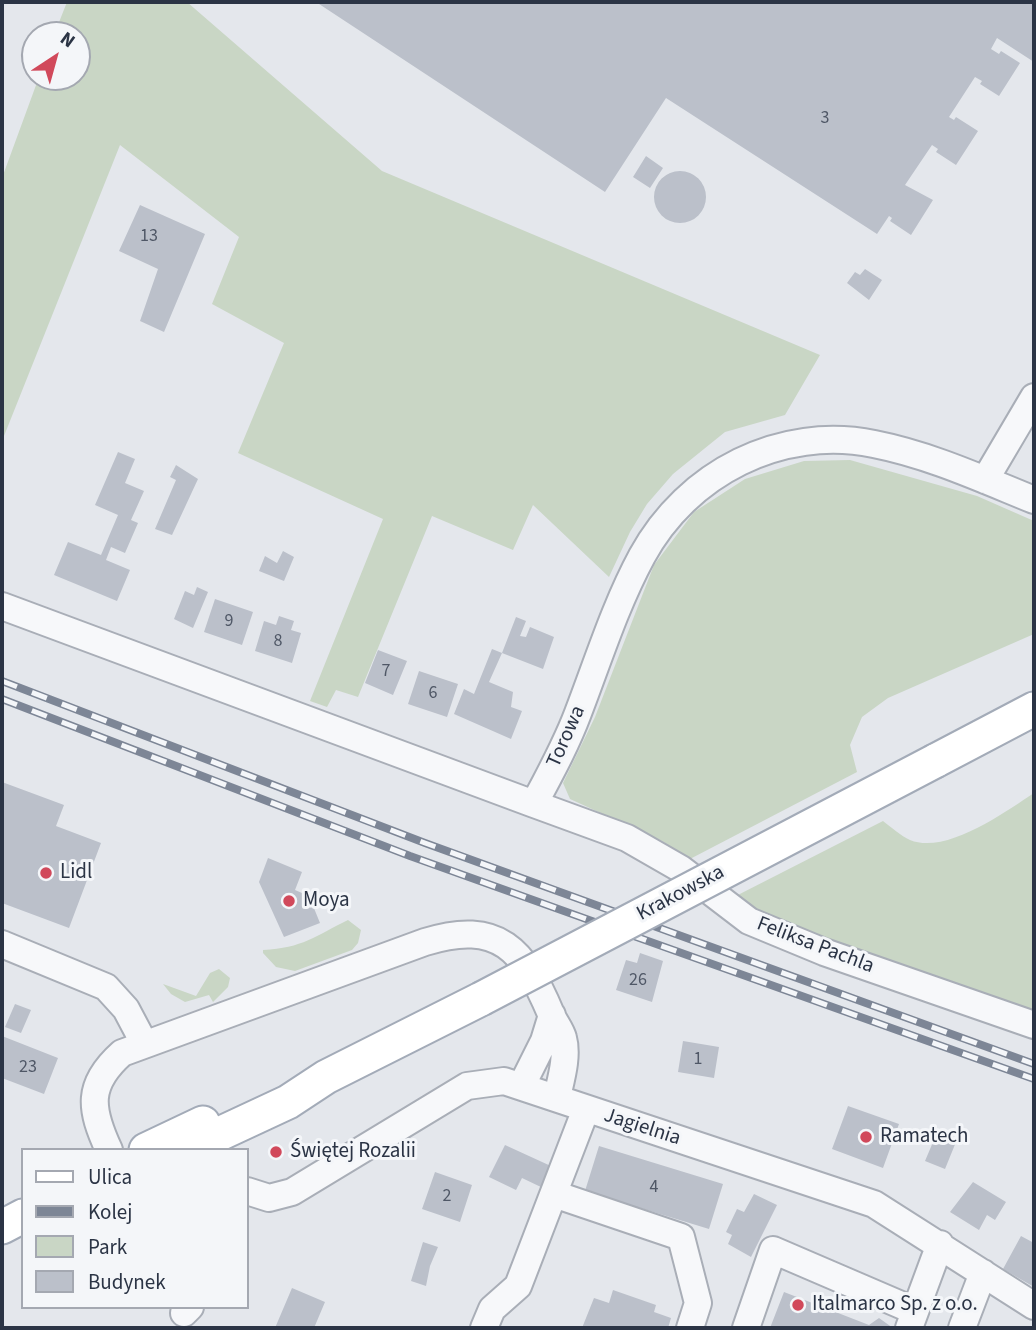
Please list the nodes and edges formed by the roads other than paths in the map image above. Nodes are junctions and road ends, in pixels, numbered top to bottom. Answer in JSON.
{"nodes":[{"id":1,"x":1034,"y":397,"type":"edge"},
{"id":2,"x":985,"y":480,"type":"junction"},
{"id":3,"x":1034,"y":500,"type":"edge"},
{"id":4,"x":2,"y":606,"type":"edge"},
{"id":5,"x":1034,"y":709,"type":"edge"},
{"id":6,"x":534,"y":804,"type":"junction"},
{"id":7,"x":2,"y":944,"type":"edge"},
{"id":8,"x":552,"y":1015,"type":"junction"},
{"id":9,"x":1034,"y":1025,"type":"edge"},
{"id":10,"x":144,"y":1042,"type":"junction"},
{"id":11,"x":326,"y":1077,"type":"junction"},
{"id":12,"x":522,"y":1085,"type":"junction"},
{"id":13,"x":557,"y":1097,"type":"junction"},
{"id":14,"x":586,"y":1109,"type":"junction"},
{"id":15,"x":205,"y":1145,"type":"edge"},
{"id":16,"x":108,"y":1148,"type":"edge"},
{"id":17,"x":150,"y":1148,"type":"edge"},
{"id":18,"x":554,"y":1194,"type":"junction"},
{"id":19,"x":248,"y":1195,"type":"edge"},
{"id":20,"x":940,"y":1244,"type":"junction"},
{"id":21,"x":983,"y":1273,"type":"junction"},
{"id":22,"x":1034,"y":1306,"type":"edge"},
{"id":23,"x":912,"y":1320,"type":"edge"},
{"id":24,"x":484,"y":1328,"type":"edge"},
{"id":25,"x":690,"y":1328,"type":"edge"},
{"id":26,"x":746,"y":1328,"type":"edge"},
{"id":27,"x":962,"y":1328,"type":"edge"}],
"edges":[{"from":1,"to":2,"type":"street"},
{"from":2,"to":3,"type":"street","name":"Torowa"},
{"from":2,"to":6,"type":"street","name":"Torowa"},
{"from":4,"to":6,"type":"street"},
{"from":5,"to":11,"type":"main road","name":"Krakowska","bridge":true},
{"from":6,"to":9,"type":"street","name":"Feliksa Pachla"},
{"from":7,"to":10,"type":"street"},
{"from":8,"to":10,"type":"street"},
{"from":8,"to":12,"type":"street"},
{"from":8,"to":13,"type":"street"},
{"from":10,"to":16,"type":"street"},
{"from":11,"to":15,"type":"main road","name":"Krakowska"},
{"from":11,"to":17,"type":"main road","name":"Krakowska"},
{"from":12,"to":13,"type":"street","name":"Jagielnia"},
{"from":12,"to":19,"type":"street","name":"Jagielnia"},
{"from":13,"to":14,"type":"street","name":"Jagielnia"},
{"from":14,"to":18,"type":"street"},
{"from":14,"to":20,"type":"street","name":"Jagielnia"},
{"from":18,"to":24,"type":"street"},
{"from":18,"to":25,"type":"street"},
{"from":20,"to":21,"type":"street","name":"Jagielnia"},
{"from":20,"to":23,"type":"street"},
{"from":21,"to":22,"type":"street","name":"Jagielnia"},
{"from":21,"to":27,"type":"street"},
{"from":23,"to":26,"type":"street"}]}
